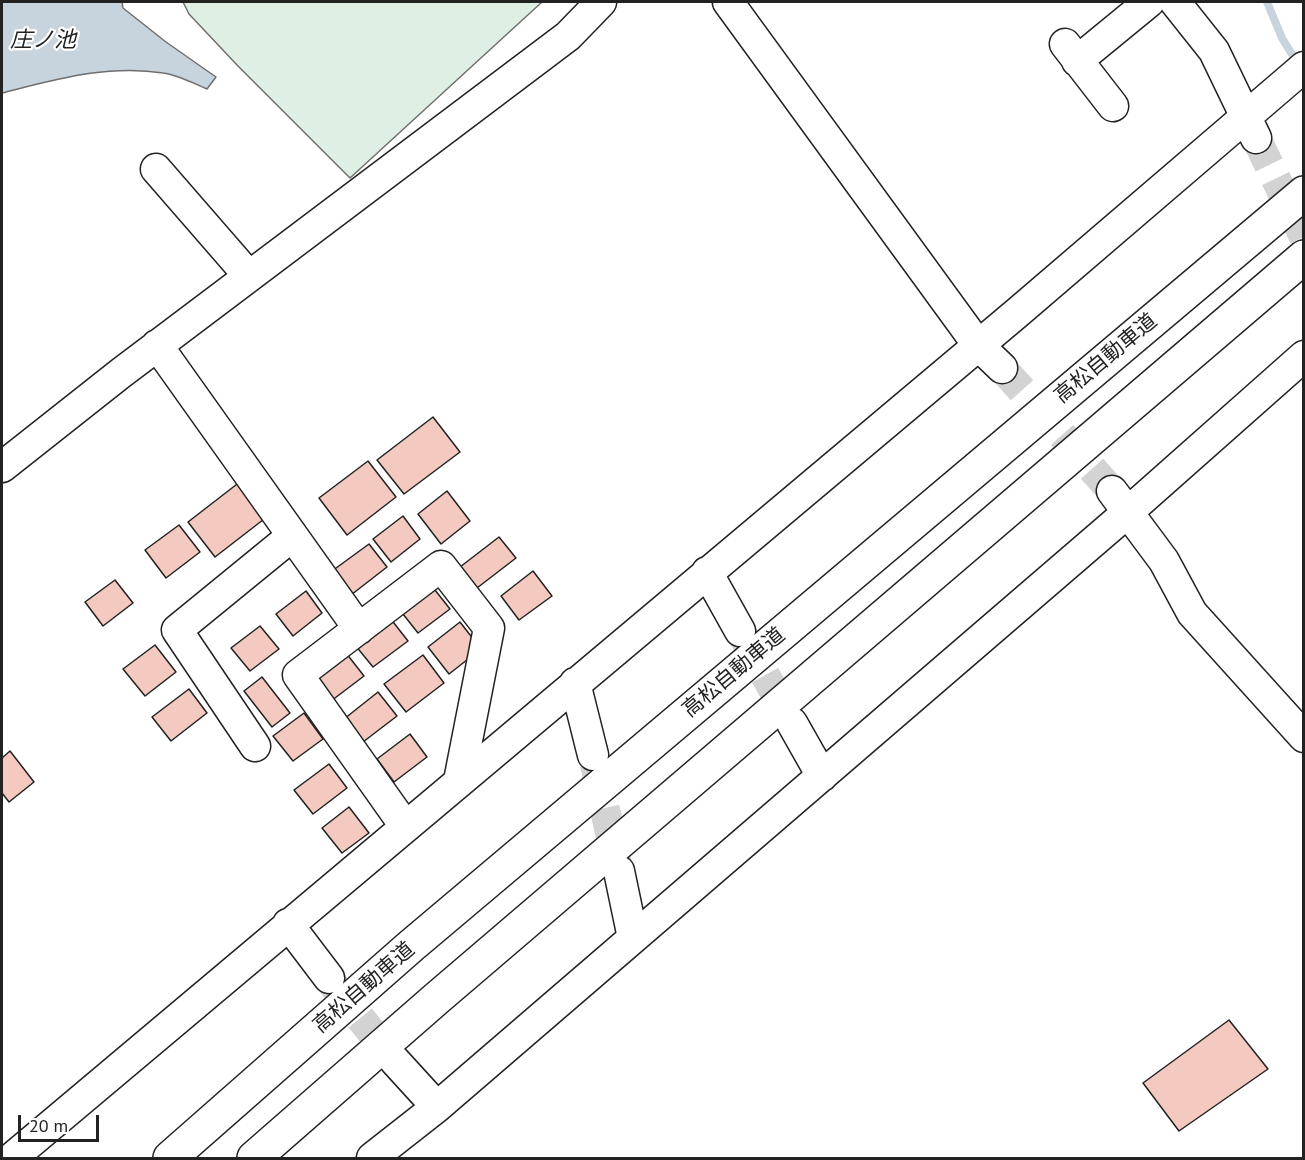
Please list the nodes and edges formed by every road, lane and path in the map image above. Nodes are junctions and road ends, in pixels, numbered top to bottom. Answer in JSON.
{"nodes":[{"id":1,"x":601,"y":2,"type":"edge"},
{"id":2,"x":728,"y":2,"type":"edge"},
{"id":3,"x":1149,"y":2,"type":"edge"},
{"id":4,"x":1175,"y":2,"type":"edge"},
{"id":5,"x":1304,"y":67,"type":"edge"},
{"id":6,"x":1113,"y":106,"type":"dead end"},
{"id":7,"x":1250,"y":127,"type":"junction"},
{"id":8,"x":156,"y":169,"type":"dead end"},
{"id":9,"x":1304,"y":193,"type":"edge"},
{"id":10,"x":1304,"y":256,"type":"edge"},
{"id":11,"x":249,"y":276,"type":"junction"},
{"id":12,"x":157,"y":345,"type":"junction"},
{"id":13,"x":978,"y":345,"type":"junction"},
{"id":14,"x":1304,"y":356,"type":"edge"},
{"id":15,"x":1002,"y":368,"type":"tunnel mouth"},
{"id":16,"x":2,"y":467,"type":"edge"},
{"id":17,"x":1120,"y":501,"type":"junction"},
{"id":18,"x":292,"y":536,"type":"junction"},
{"id":19,"x":707,"y":572,"type":"junction"},
{"id":20,"x":359,"y":628,"type":"junction"},
{"id":21,"x":740,"y":631,"type":"tunnel mouth"},
{"id":22,"x":575,"y":683,"type":"junction"},
{"id":23,"x":792,"y":723,"type":"tunnel mouth"},
{"id":24,"x":1304,"y":737,"type":"edge"},
{"id":25,"x":255,"y":746,"type":"dead end"},
{"id":26,"x":593,"y":755,"type":"tunnel mouth"},
{"id":27,"x":822,"y":776,"type":"junction"},
{"id":28,"x":459,"y":781,"type":"junction"},
{"id":29,"x":405,"y":826,"type":"junction"},
{"id":30,"x":619,"y":871,"type":"tunnel mouth"},
{"id":31,"x":288,"y":924,"type":"junction"},
{"id":32,"x":633,"y":938,"type":"junction"},
{"id":33,"x":328,"y":978,"type":"tunnel mouth"},
{"id":34,"x":395,"y":1061,"type":"tunnel mouth"},
{"id":35,"x":437,"y":1107,"type":"junction"},
{"id":36,"x":12,"y":1158,"type":"edge"},
{"id":37,"x":170,"y":1158,"type":"edge"},
{"id":38,"x":254,"y":1158,"type":"edge"},
{"id":39,"x":372,"y":1158,"type":"edge"}],
"edges":[{"from":1,"to":11,"type":"street"},
{"from":2,"to":13,"type":"street"},
{"from":3,"to":6,"type":"street"},
{"from":4,"to":7,"type":"street"},
{"from":5,"to":7,"type":"street"},
{"from":7,"to":13,"type":"street"},
{"from":8,"to":11,"type":"street"},
{"from":9,"to":37,"type":"highway","name":"高松自動車道"},
{"from":10,"to":38,"type":"highway"},
{"from":11,"to":12,"type":"street"},
{"from":12,"to":16,"type":"street"},
{"from":12,"to":18,"type":"street"},
{"from":13,"to":15,"type":"street"},
{"from":13,"to":19,"type":"street"},
{"from":14,"to":17,"type":"street"},
{"from":17,"to":24,"type":"street"},
{"from":17,"to":27,"type":"street"},
{"from":18,"to":20,"type":"street"},
{"from":18,"to":25,"type":"street"},
{"from":19,"to":21,"type":"street"},
{"from":19,"to":22,"type":"street"},
{"from":20,"to":28,"type":"street"},
{"from":20,"to":29,"type":"street"},
{"from":22,"to":26,"type":"street"},
{"from":22,"to":28,"type":"street"},
{"from":23,"to":27,"type":"street"},
{"from":27,"to":32,"type":"street"},
{"from":28,"to":29,"type":"street"},
{"from":29,"to":31,"type":"street"},
{"from":30,"to":32,"type":"street"},
{"from":31,"to":33,"type":"street"},
{"from":31,"to":36,"type":"street"},
{"from":32,"to":35,"type":"street"},
{"from":34,"to":35,"type":"street"},
{"from":35,"to":39,"type":"street"}]}
